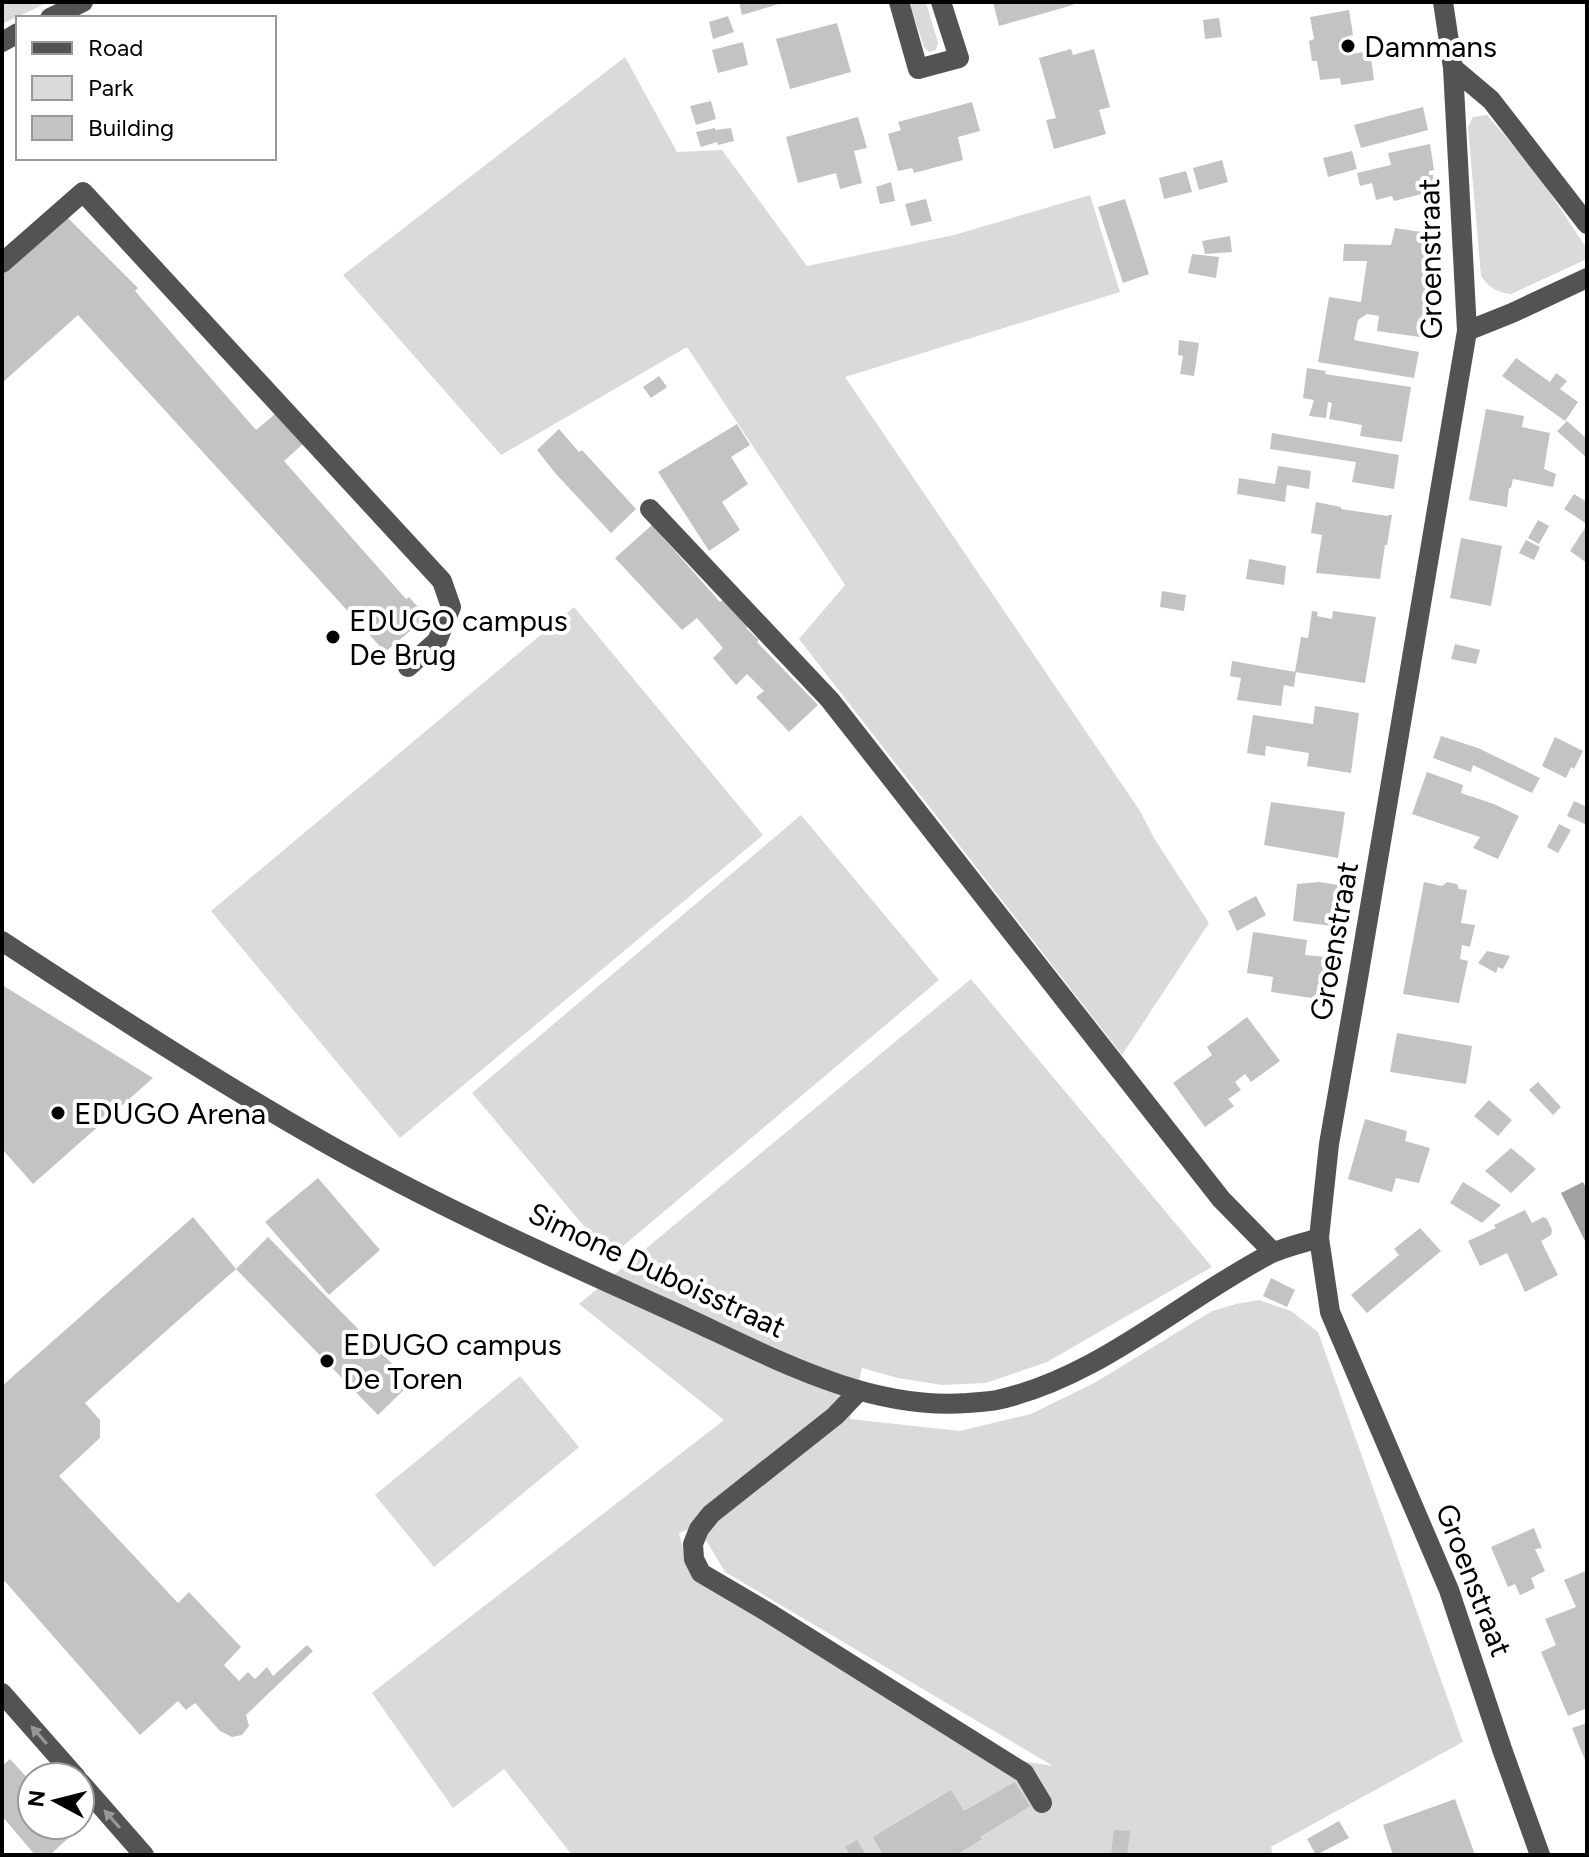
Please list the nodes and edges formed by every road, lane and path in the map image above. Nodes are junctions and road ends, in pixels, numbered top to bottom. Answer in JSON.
{"nodes":[{"id":1,"x":83,"y":2,"type":"edge"},
{"id":2,"x":899,"y":2,"type":"edge"},
{"id":3,"x":941,"y":2,"type":"edge"},
{"id":4,"x":1443,"y":2,"type":"edge"},
{"id":5,"x":54,"y":16,"type":"edge"},
{"id":6,"x":1453,"y":68,"type":"junction"},
{"id":7,"x":1587,"y":224,"type":"edge"},
{"id":8,"x":2,"y":263,"type":"edge"},
{"id":9,"x":1587,"y":278,"type":"edge"},
{"id":10,"x":1467,"y":331,"type":"junction"},
{"id":11,"x":650,"y":509,"type":"dead end"},
{"id":12,"x":408,"y":667,"type":"dead end"},
{"id":13,"x":2,"y":941,"type":"edge"},
{"id":14,"x":1319,"y":1238,"type":"junction"},
{"id":15,"x":1273,"y":1252,"type":"junction"},
{"id":16,"x":859,"y":1391,"type":"junction"},
{"id":17,"x":2,"y":1693,"type":"edge"},
{"id":18,"x":62,"y":1761,"type":"edge"},
{"id":19,"x":96,"y":1800,"type":"edge"},
{"id":20,"x":1042,"y":1803,"type":"dead end"},
{"id":21,"x":144,"y":1855,"type":"edge"},
{"id":22,"x":1540,"y":1855,"type":"edge"}],
"edges":[{"from":1,"to":5,"type":"street"},
{"from":2,"to":3,"type":"street"},
{"from":4,"to":6,"type":"street","name":"Groenstraat"},
{"from":6,"to":7,"type":"street"},
{"from":6,"to":10,"type":"street","name":"Groenstraat"},
{"from":8,"to":12,"type":"street"},
{"from":9,"to":10,"type":"street"},
{"from":10,"to":14,"type":"street","name":"Groenstraat"},
{"from":11,"to":15,"type":"street"},
{"from":13,"to":16,"type":"street","name":"Simone Duboisstraat"},
{"from":14,"to":15,"type":"street","name":"Simone Duboisstraat"},
{"from":14,"to":22,"type":"street","name":"Groenstraat"},
{"from":15,"to":16,"type":"street","name":"Simone Duboisstraat"},
{"from":16,"to":20,"type":"street"},
{"from":18,"to":17,"type":"street","one_way":true},
{"from":21,"to":19,"type":"street","one_way":true}]}
